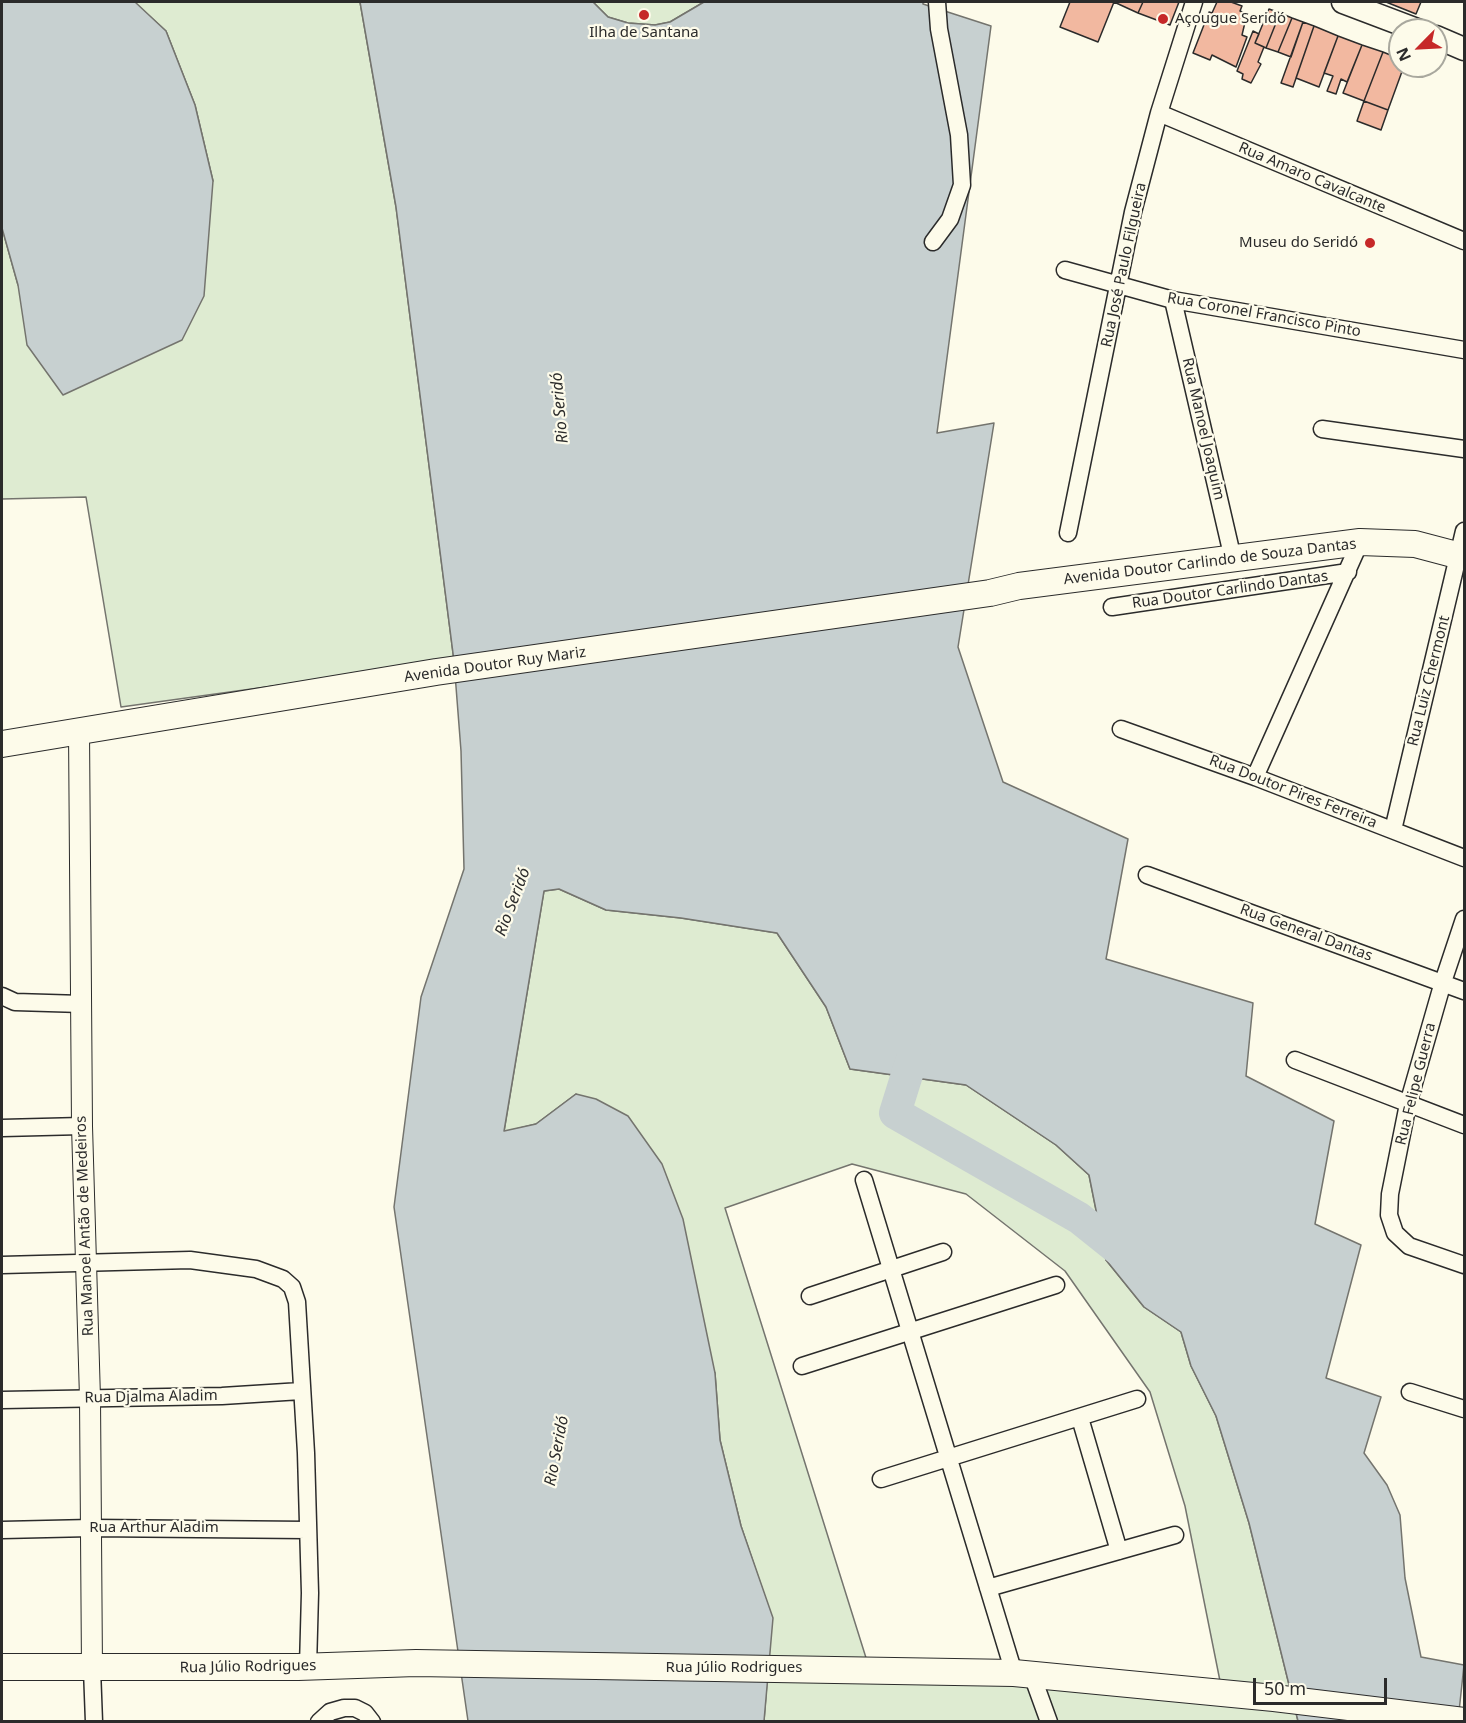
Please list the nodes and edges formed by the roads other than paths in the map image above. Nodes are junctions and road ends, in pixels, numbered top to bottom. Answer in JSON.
{"nodes":[{"id":1,"x":937,"y":2,"type":"edge"},
{"id":2,"x":1194,"y":2,"type":"edge"},
{"id":3,"x":1343,"y":2,"type":"edge"},
{"id":4,"x":1366,"y":6,"type":"edge"},
{"id":5,"x":1392,"y":18,"type":"edge"},
{"id":6,"x":1448,"y":42,"type":"edge"},
{"id":7,"x":1464,"y":48,"type":"edge"},
{"id":8,"x":1159,"y":113,"type":"junction"},
{"id":9,"x":1464,"y":241,"type":"edge"},
{"id":10,"x":933,"y":242,"type":"dead end"},
{"id":11,"x":1065,"y":270,"type":"dead end"},
{"id":12,"x":1119,"y":284,"type":"junction"},
{"id":13,"x":1173,"y":300,"type":"junction"},
{"id":14,"x":1464,"y":350,"type":"edge"},
{"id":15,"x":1322,"y":429,"type":"dead end"},
{"id":16,"x":1464,"y":449,"type":"edge"},
{"id":17,"x":1068,"y":533,"type":"dead end"},
{"id":18,"x":1360,"y":542,"type":"junction"},
{"id":19,"x":1463,"y":548,"type":"edge"},
{"id":20,"x":1233,"y":559,"type":"junction"},
{"id":21,"x":1348,"y":572,"type":"junction"},
{"id":22,"x":990,"y":593,"type":"joint"},
{"id":23,"x":1112,"y":607,"type":"dead end"},
{"id":24,"x":1121,"y":729,"type":"dead end"},
{"id":25,"x":79,"y":731,"type":"junction"},
{"id":26,"x":2,"y":744,"type":"edge"},
{"id":27,"x":1255,"y":777,"type":"junction"},
{"id":28,"x":1393,"y":830,"type":"junction"},
{"id":29,"x":1464,"y":858,"type":"edge"},
{"id":30,"x":1146,"y":875,"type":"dead end"},
{"id":31,"x":1464,"y":919,"type":"edge"},
{"id":32,"x":1443,"y":982,"type":"junction"},
{"id":33,"x":1464,"y":991,"type":"edge"},
{"id":34,"x":2,"y":996,"type":"edge"},
{"id":35,"x":82,"y":1004,"type":"junction"},
{"id":36,"x":1295,"y":1060,"type":"dead end"},
{"id":37,"x":1408,"y":1104,"type":"junction"},
{"id":38,"x":1464,"y":1125,"type":"edge"},
{"id":39,"x":82,"y":1126,"type":"junction"},
{"id":40,"x":2,"y":1128,"type":"edge"},
{"id":41,"x":864,"y":1180,"type":"dead end"},
{"id":42,"x":943,"y":1252,"type":"dead end"},
{"id":43,"x":86,"y":1264,"type":"junction"},
{"id":44,"x":2,"y":1265,"type":"edge"},
{"id":45,"x":1464,"y":1265,"type":"edge"},
{"id":46,"x":890,"y":1269,"type":"junction"},
{"id":47,"x":1056,"y":1285,"type":"dead end"},
{"id":48,"x":810,"y":1296,"type":"dead end"},
{"id":49,"x":909,"y":1332,"type":"junction"},
{"id":50,"x":802,"y":1366,"type":"dead end"},
{"id":51,"x":301,"y":1391,"type":"junction"},
{"id":52,"x":1410,"y":1392,"type":"dead end"},
{"id":53,"x":90,"y":1398,"type":"junction"},
{"id":54,"x":2,"y":1400,"type":"edge"},
{"id":55,"x":1137,"y":1400,"type":"dead end"},
{"id":56,"x":1464,"y":1409,"type":"edge"},
{"id":57,"x":1080,"y":1418,"type":"junction"},
{"id":58,"x":948,"y":1459,"type":"junction"},
{"id":59,"x":881,"y":1479,"type":"dead end"},
{"id":60,"x":91,"y":1528,"type":"junction"},
{"id":61,"x":2,"y":1530,"type":"edge"},
{"id":62,"x":307,"y":1530,"type":"junction"},
{"id":63,"x":1175,"y":1535,"type":"dead end"},
{"id":64,"x":1119,"y":1551,"type":"junction"},
{"id":65,"x":988,"y":1588,"type":"junction"},
{"id":66,"x":2,"y":1667,"type":"edge"},
{"id":67,"x":308,"y":1667,"type":"junction"},
{"id":68,"x":92,"y":1668,"type":"junction"},
{"id":69,"x":1023,"y":1674,"type":"junction"},
{"id":70,"x":324,"y":1717,"type":"edge"},
{"id":71,"x":368,"y":1718,"type":"edge"},
{"id":72,"x":1464,"y":1721,"type":"edge"},
{"id":73,"x":94,"y":1722,"type":"edge"},
{"id":74,"x":1048,"y":1722,"type":"edge"}],
"edges":[{"from":1,"to":10,"type":"street"},
{"from":2,"to":8,"type":"street","name":"Rua José Paulo Filgueira"},
{"from":3,"to":4,"type":"main road"},
{"from":4,"to":5,"type":"main road"},
{"from":6,"to":7,"type":"main road"},
{"from":8,"to":9,"type":"street","name":"Rua Amaro Cavalcante"},
{"from":8,"to":12,"type":"street","name":"Rua José Paulo Filgueira"},
{"from":11,"to":12,"type":"street","name":"Rua Coronel Francisco Pinto"},
{"from":12,"to":13,"type":"street","name":"Rua Coronel Francisco Pinto"},
{"from":12,"to":17,"type":"street","name":"Rua José Paulo Filgueira"},
{"from":13,"to":14,"type":"street","name":"Rua Coronel Francisco Pinto"},
{"from":13,"to":20,"type":"street","name":"Rua Manoel Joaquim"},
{"from":15,"to":16,"type":"street"},
{"from":18,"to":19,"type":"main road","name":"Avenida Doutor Carlindo de Souza Dantas"},
{"from":18,"to":20,"type":"main road","name":"Avenida Doutor Carlindo de Souza Dantas"},
{"from":18,"to":21,"type":"street"},
{"from":19,"to":28,"type":"street","name":"Rua Luiz Chermont"},
{"from":20,"to":22,"type":"main road","name":"Avenida Doutor Carlindo de Souza Dantas"},
{"from":21,"to":23,"type":"street","name":"Rua Doutor Carlindo Dantas"},
{"from":21,"to":27,"type":"street"},
{"from":22,"to":25,"type":"main road","name":"Avenida Doutor Ruy Mariz"},
{"from":24,"to":27,"type":"street","name":"Rua Doutor Pires Ferreira"},
{"from":25,"to":26,"type":"main road","name":"Avenida Doutor Ruy Mariz"},
{"from":25,"to":35,"type":"street","name":"Rua Manoel Antão de Medeiros"},
{"from":27,"to":28,"type":"street","name":"Rua Doutor Pires Ferreira"},
{"from":28,"to":29,"type":"street","name":"Rua Doutor Pires Ferreira"},
{"from":30,"to":32,"type":"street","name":"Rua General Dantas"},
{"from":31,"to":32,"type":"street","name":"Rua Felipe Guerra"},
{"from":32,"to":33,"type":"street","name":"Rua General Dantas"},
{"from":32,"to":37,"type":"street","name":"Rua Felipe Guerra"},
{"from":34,"to":35,"type":"street"},
{"from":35,"to":39,"type":"street","name":"Rua Manoel Antão de Medeiros"},
{"from":36,"to":37,"type":"street"},
{"from":37,"to":38,"type":"street"},
{"from":37,"to":45,"type":"street","name":"Rua Felipe Guerra"},
{"from":39,"to":40,"type":"street"},
{"from":39,"to":43,"type":"street","name":"Rua Manoel Antão de Medeiros"},
{"from":41,"to":46,"type":"street"},
{"from":42,"to":46,"type":"street"},
{"from":43,"to":44,"type":"street"},
{"from":43,"to":51,"type":"street"},
{"from":43,"to":53,"type":"street","name":"Rua Manoel Antão de Medeiros"},
{"from":46,"to":48,"type":"street"},
{"from":46,"to":49,"type":"street"},
{"from":47,"to":49,"type":"street"},
{"from":49,"to":50,"type":"street"},
{"from":49,"to":58,"type":"street"},
{"from":51,"to":53,"type":"street","name":"Rua Djalma Aladim"},
{"from":51,"to":62,"type":"street"},
{"from":52,"to":56,"type":"street"},
{"from":53,"to":54,"type":"street","name":"Rua Djalma Aladim"},
{"from":53,"to":60,"type":"street","name":"Rua Manoel Antão de Medeiros"},
{"from":55,"to":57,"type":"street"},
{"from":57,"to":58,"type":"street"},
{"from":57,"to":64,"type":"street"},
{"from":58,"to":59,"type":"street"},
{"from":58,"to":65,"type":"street"},
{"from":60,"to":61,"type":"street","name":"Rua Arthur Aladim"},
{"from":60,"to":62,"type":"street","name":"Rua Arthur Aladim"},
{"from":60,"to":68,"type":"street","name":"Rua Manoel Antão de Medeiros"},
{"from":62,"to":67,"type":"street"},
{"from":63,"to":64,"type":"street"},
{"from":64,"to":65,"type":"street"},
{"from":65,"to":69,"type":"street"},
{"from":66,"to":68,"type":"main road","name":"Rua Júlio Rodrigues"},
{"from":67,"to":68,"type":"main road","name":"Rua Júlio Rodrigues"},
{"from":67,"to":69,"type":"main road","name":"Rua Júlio Rodrigues"},
{"from":68,"to":73,"type":"street","name":"Rua Manoel Antão de Medeiros"},
{"from":69,"to":72,"type":"main road","name":"Rua Júlio Rodrigues"},
{"from":69,"to":74,"type":"street"},
{"from":70,"to":71,"type":"street"}]}
